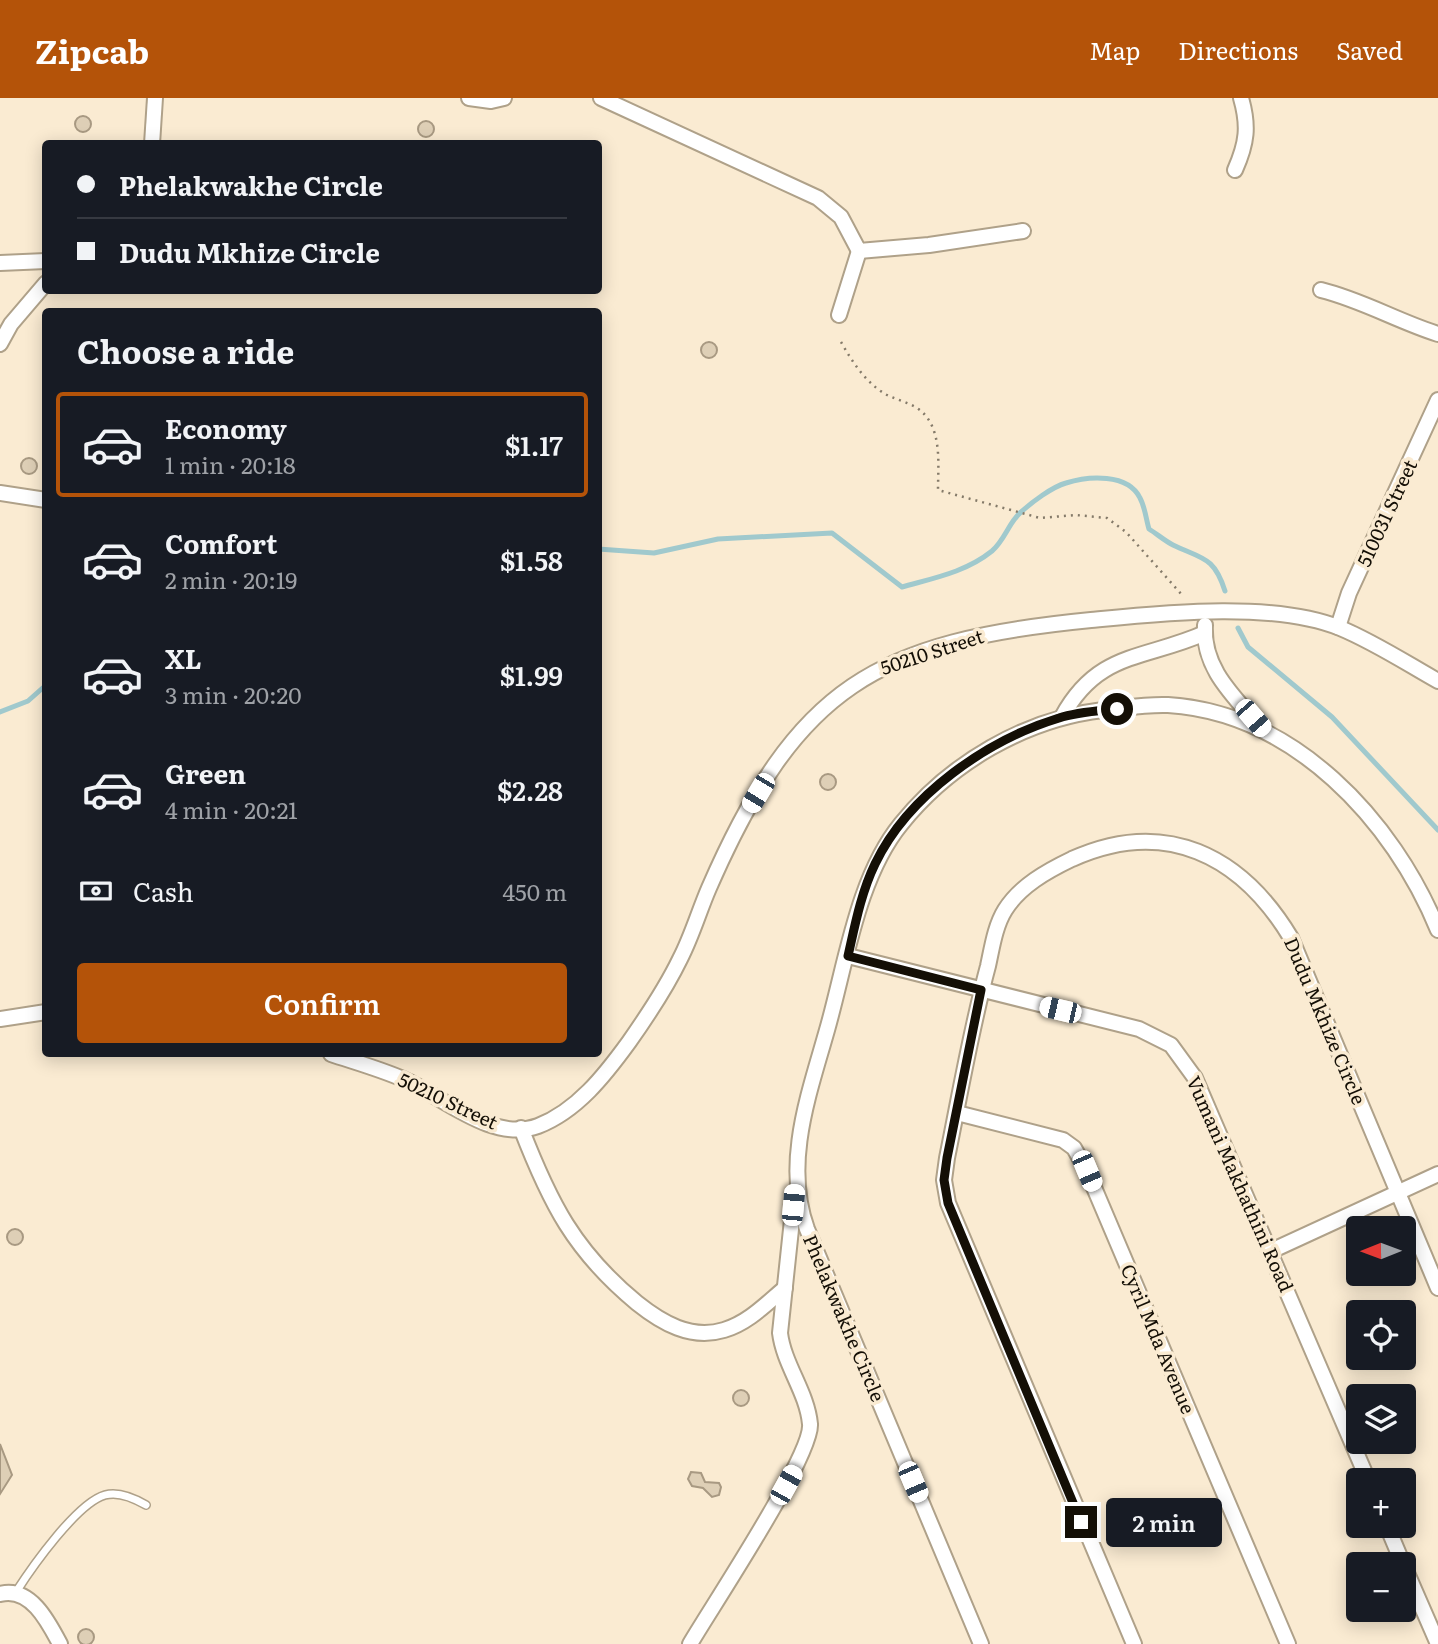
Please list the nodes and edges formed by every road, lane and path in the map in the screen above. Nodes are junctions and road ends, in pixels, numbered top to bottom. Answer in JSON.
{"nodes":[{"id":1,"x":155,"y":98,"type":"edge"},
{"id":2,"x":469,"y":98,"type":"edge"},
{"id":3,"x":504,"y":98,"type":"edge"},
{"id":4,"x":601,"y":98,"type":"edge"},
{"id":5,"x":1241,"y":98,"type":"edge"},
{"id":6,"x":152,"y":140,"type":"edge"},
{"id":7,"x":1236,"y":170,"type":"dead end"},
{"id":8,"x":1023,"y":232,"type":"dead end"},
{"id":9,"x":859,"y":251,"type":"junction"},
{"id":10,"x":42,"y":261,"type":"edge"},
{"id":11,"x":0,"y":263,"type":"edge"},
{"id":12,"x":42,"y":288,"type":"edge"},
{"id":13,"x":1321,"y":289,"type":"dead end"},
{"id":14,"x":839,"y":315,"type":"dead end"},
{"id":15,"x":1438,"y":334,"type":"edge"},
{"id":16,"x":841,"y":342,"type":"dead end"},
{"id":17,"x":0,"y":344,"type":"edge"},
{"id":18,"x":1438,"y":400,"type":"edge"},
{"id":19,"x":0,"y":493,"type":"edge"},
{"id":20,"x":42,"y":499,"type":"edge"},
{"id":21,"x":1201,"y":612,"type":"junction"},
{"id":22,"x":1338,"y":627,"type":"junction"},
{"id":23,"x":1205,"y":633,"type":"junction"},
{"id":24,"x":1438,"y":681,"type":"edge"},
{"id":25,"x":1062,"y":717,"type":"junction"},
{"id":26,"x":1268,"y":735,"type":"junction"},
{"id":27,"x":1438,"y":930,"type":"edge"},
{"id":28,"x":848,"y":956,"type":"junction"},
{"id":29,"x":981,"y":990,"type":"junction"},
{"id":30,"x":42,"y":1013,"type":"edge"},
{"id":31,"x":0,"y":1019,"type":"edge"},
{"id":32,"x":340,"y":1057,"type":"edge"},
{"id":33,"x":957,"y":1113,"type":"junction"},
{"id":34,"x":521,"y":1128,"type":"junction"},
{"id":35,"x":1438,"y":1174,"type":"edge"},
{"id":36,"x":796,"y":1179,"type":"junction"},
{"id":37,"x":1397,"y":1193,"type":"junction"},
{"id":38,"x":1271,"y":1251,"type":"junction"},
{"id":39,"x":785,"y":1288,"type":"junction"},
{"id":40,"x":1438,"y":1288,"type":"edge"},
{"id":41,"x":1363,"y":1468,"type":"edge"},
{"id":42,"x":146,"y":1505,"type":"dead end"},
{"id":43,"x":16,"y":1592,"type":"junction"},
{"id":44,"x":0,"y":1594,"type":"edge"},
{"id":45,"x":1416,"y":1594,"type":"edge"},
{"id":46,"x":61,"y":1644,"type":"edge"},
{"id":47,"x":690,"y":1644,"type":"edge"},
{"id":48,"x":981,"y":1644,"type":"edge"},
{"id":49,"x":1134,"y":1644,"type":"edge"},
{"id":50,"x":1288,"y":1644,"type":"edge"},
{"id":51,"x":1438,"y":1644,"type":"edge"}],
"edges":[{"from":1,"to":6,"type":"street"},
{"from":2,"to":3,"type":"street"},
{"from":4,"to":9,"type":"street"},
{"from":5,"to":7,"type":"street"},
{"from":8,"to":9,"type":"street"},
{"from":9,"to":14,"type":"street"},
{"from":10,"to":11,"type":"street"},
{"from":12,"to":17,"type":"street"},
{"from":13,"to":15,"type":"street"},
{"from":16,"to":21,"type":"path"},
{"from":18,"to":22,"type":"street","name":"510031 Street"},
{"from":19,"to":20,"type":"street"},
{"from":21,"to":22,"type":"street","name":"50210 Street"},
{"from":21,"to":23,"type":"street"},
{"from":21,"to":34,"type":"street","name":"50210 Street"},
{"from":22,"to":24,"type":"street","name":"50210 Street"},
{"from":23,"to":25,"type":"street"},
{"from":23,"to":26,"type":"street"},
{"from":25,"to":26,"type":"street","name":"Phelakwakhe Circle"},
{"from":25,"to":28,"type":"street","name":"Phelakwakhe Circle"},
{"from":26,"to":27,"type":"street","name":"Phelakwakhe Circle"},
{"from":28,"to":29,"type":"street","name":"Vumani Makhathini Road"},
{"from":28,"to":36,"type":"street","name":"Phelakwakhe Circle"},
{"from":29,"to":33,"type":"street","name":"Dudu Mkhize Circle"},
{"from":29,"to":37,"type":"street","name":"Dudu Mkhize Circle"},
{"from":29,"to":38,"type":"street","name":"Vumani Makhathini Road"},
{"from":30,"to":31,"type":"street"},
{"from":32,"to":34,"type":"street","name":"50210 Street"},
{"from":33,"to":49,"type":"street","name":"Dudu Mkhize Circle"},
{"from":33,"to":50,"type":"street","name":"Cyril Mda Avenue"},
{"from":34,"to":39,"type":"street"},
{"from":35,"to":37,"type":"street"},
{"from":36,"to":39,"type":"street"},
{"from":36,"to":48,"type":"street","name":"Phelakwakhe Circle"},
{"from":37,"to":38,"type":"street"},
{"from":37,"to":40,"type":"street","name":"Dudu Mkhize Circle"},
{"from":38,"to":41,"type":"street","name":"Vumani Makhathini Road"},
{"from":39,"to":47,"type":"street"},
{"from":42,"to":43,"type":"lane"},
{"from":43,"to":44,"type":"street"},
{"from":43,"to":46,"type":"street"},
{"from":45,"to":51,"type":"street"}]}
